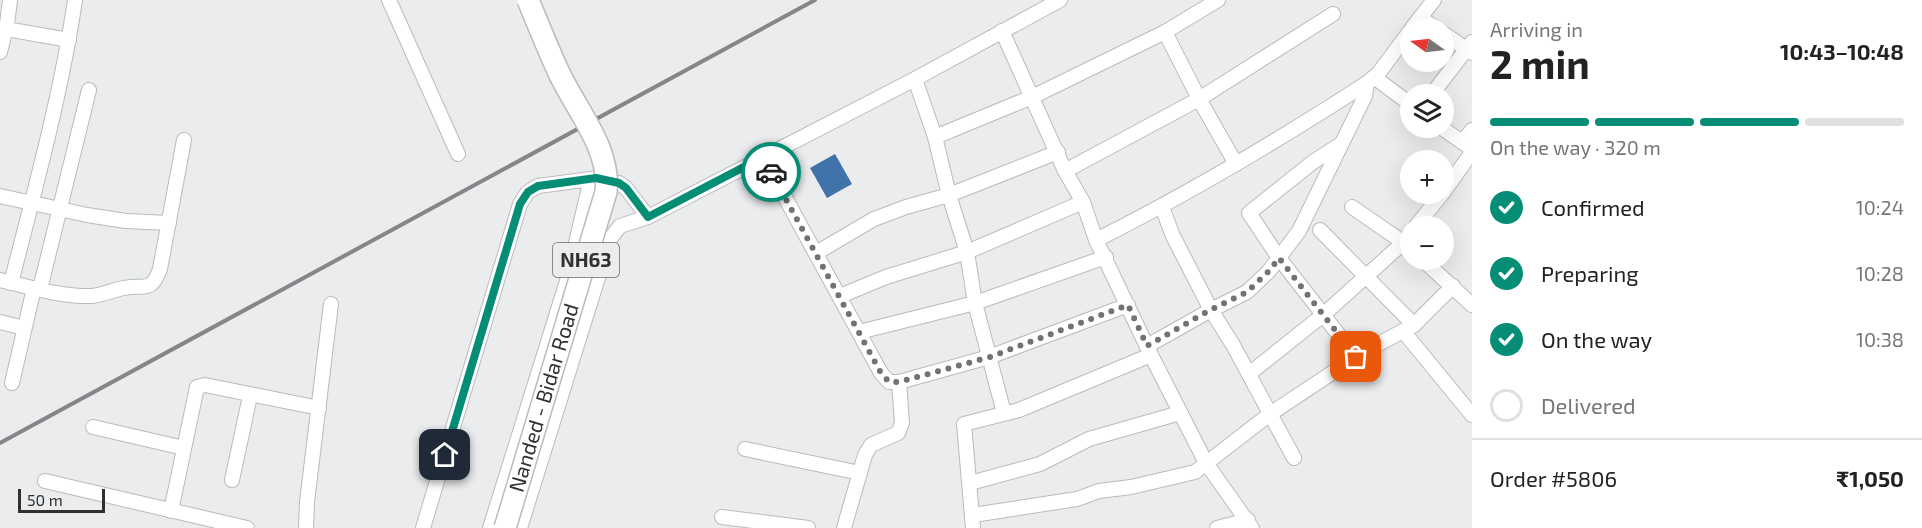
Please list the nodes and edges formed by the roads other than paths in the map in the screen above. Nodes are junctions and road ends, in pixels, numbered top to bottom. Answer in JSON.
{"nodes":[{"id":1,"x":10,"y":0,"type":"edge"},
{"id":2,"x":75,"y":0,"type":"edge"},
{"id":3,"x":389,"y":0,"type":"edge"},
{"id":4,"x":528,"y":0,"type":"edge"},
{"id":5,"x":1060,"y":0,"type":"edge"},
{"id":6,"x":1218,"y":0,"type":"edge"},
{"id":7,"x":1434,"y":0,"type":"edge"},
{"id":8,"x":1333,"y":14,"type":"dead end"},
{"id":9,"x":1420,"y":18,"type":"edge"},
{"id":10,"x":3,"y":29,"type":"edge"},
{"id":11,"x":1002,"y":31,"type":"junction"},
{"id":12,"x":1165,"y":32,"type":"junction"},
{"id":13,"x":1454,"y":39,"type":"edge"},
{"id":14,"x":69,"y":40,"type":"junction"},
{"id":15,"x":1400,"y":43,"type":"edge"},
{"id":16,"x":1470,"y":48,"type":"edge"},
{"id":17,"x":0,"y":52,"type":"edge"},
{"id":18,"x":915,"y":79,"type":"junction"},
{"id":19,"x":1370,"y":80,"type":"junction"},
{"id":20,"x":1440,"y":84,"type":"edge"},
{"id":21,"x":89,"y":90,"type":"dead end"},
{"id":22,"x":1032,"y":97,"type":"junction"},
{"id":23,"x":1400,"y":98,"type":"edge"},
{"id":24,"x":1199,"y":99,"type":"junction"},
{"id":25,"x":1472,"y":130,"type":"edge"},
{"id":26,"x":1454,"y":136,"type":"edge"},
{"id":27,"x":935,"y":137,"type":"junction"},
{"id":28,"x":183,"y":140,"type":"dead end"},
{"id":29,"x":1342,"y":143,"type":"junction"},
{"id":30,"x":1469,"y":148,"type":"edge"},
{"id":31,"x":1058,"y":152,"type":"junction"},
{"id":32,"x":458,"y":154,"type":"dead end"},
{"id":33,"x":763,"y":157,"type":"junction"},
{"id":34,"x":1236,"y":164,"type":"junction"},
{"id":35,"x":1065,"y":171,"type":"junction"},
{"id":36,"x":1454,"y":174,"type":"edge"},
{"id":37,"x":591,"y":179,"type":"junction"},
{"id":38,"x":949,"y":195,"type":"junction"},
{"id":39,"x":0,"y":196,"type":"edge"},
{"id":40,"x":31,"y":202,"type":"junction"},
{"id":41,"x":1083,"y":202,"type":"junction"},
{"id":42,"x":1434,"y":204,"type":"edge"},
{"id":43,"x":1162,"y":207,"type":"junction"},
{"id":44,"x":1352,"y":207,"type":"dead end"},
{"id":45,"x":59,"y":209,"type":"junction"},
{"id":46,"x":1424,"y":216,"type":"edge"},
{"id":47,"x":648,"y":217,"type":"junction"},
{"id":48,"x":169,"y":223,"type":"junction"},
{"id":49,"x":1320,"y":230,"type":"dead end"},
{"id":50,"x":1400,"y":237,"type":"edge"},
{"id":51,"x":1096,"y":240,"type":"junction"},
{"id":52,"x":1400,"y":249,"type":"edge"},
{"id":53,"x":967,"y":252,"type":"junction"},
{"id":54,"x":816,"y":253,"type":"junction"},
{"id":55,"x":1106,"y":257,"type":"junction"},
{"id":56,"x":1279,"y":258,"type":"junction"},
{"id":57,"x":1435,"y":270,"type":"edge"},
{"id":58,"x":1365,"y":277,"type":"junction"},
{"id":59,"x":5,"y":281,"type":"edge"},
{"id":60,"x":1453,"y":286,"type":"junction"},
{"id":61,"x":37,"y":289,"type":"junction"},
{"id":62,"x":840,"y":296,"type":"junction"},
{"id":63,"x":975,"y":303,"type":"junction"},
{"id":64,"x":331,"y":304,"type":"dead end"},
{"id":65,"x":1128,"y":305,"type":"junction"},
{"id":66,"x":1472,"y":305,"type":"edge"},
{"id":67,"x":1210,"y":310,"type":"junction"},
{"id":68,"x":1323,"y":315,"type":"junction"},
{"id":69,"x":0,"y":322,"type":"edge"},
{"id":70,"x":24,"y":328,"type":"junction"},
{"id":71,"x":1408,"y":328,"type":"junction"},
{"id":72,"x":859,"y":332,"type":"junction"},
{"id":73,"x":1149,"y":351,"type":"junction"},
{"id":74,"x":990,"y":357,"type":"junction"},
{"id":75,"x":1356,"y":357,"type":"junction"},
{"id":76,"x":1249,"y":374,"type":"junction"},
{"id":77,"x":899,"y":382,"type":"junction"},
{"id":78,"x":12,"y":384,"type":"dead end"},
{"id":79,"x":250,"y":396,"type":"junction"},
{"id":80,"x":319,"y":408,"type":"junction"},
{"id":81,"x":1004,"y":413,"type":"junction"},
{"id":82,"x":1180,"y":413,"type":"junction"},
{"id":83,"x":1270,"y":414,"type":"junction"},
{"id":84,"x":1472,"y":415,"type":"edge"},
{"id":85,"x":93,"y":427,"type":"dead end"},
{"id":86,"x":184,"y":448,"type":"junction"},
{"id":87,"x":744,"y":449,"type":"dead end"},
{"id":88,"x":1294,"y":458,"type":"dead end"},
{"id":89,"x":1206,"y":463,"type":"junction"},
{"id":90,"x":860,"y":473,"type":"junction"},
{"id":91,"x":232,"y":480,"type":"dead end"},
{"id":92,"x":45,"y":481,"type":"dead end"},
{"id":93,"x":970,"y":483,"type":"junction"},
{"id":94,"x":171,"y":511,"type":"junction"},
{"id":95,"x":722,"y":517,"type":"dead end"},
{"id":96,"x":973,"y":522,"type":"edge"},
{"id":97,"x":1250,"y":524,"type":"edge"},
{"id":98,"x":247,"y":528,"type":"edge"},
{"id":99,"x":306,"y":528,"type":"edge"},
{"id":100,"x":423,"y":528,"type":"edge"},
{"id":101,"x":490,"y":528,"type":"edge"},
{"id":102,"x":505,"y":528,"type":"edge"},
{"id":103,"x":520,"y":528,"type":"edge"},
{"id":104,"x":808,"y":528,"type":"edge"},
{"id":105,"x":844,"y":528,"type":"edge"},
{"id":106,"x":1217,"y":528,"type":"edge"}],
"edges":[{"from":1,"to":10,"type":"street"},
{"from":2,"to":14,"type":"street"},
{"from":3,"to":32,"type":"street"},
{"from":4,"to":102,"type":"highway","name":"Nanded - Bidar Road","number":"NH63","bridge":true},
{"from":5,"to":11,"type":"street"},
{"from":6,"to":12,"type":"street"},
{"from":7,"to":9,"type":"street"},
{"from":8,"to":24,"type":"street"},
{"from":10,"to":14,"type":"street"},
{"from":10,"to":17,"type":"street"},
{"from":11,"to":18,"type":"street"},
{"from":11,"to":22,"type":"street"},
{"from":12,"to":22,"type":"street"},
{"from":12,"to":24,"type":"street"},
{"from":13,"to":16,"type":"street"},
{"from":14,"to":40,"type":"street"},
{"from":15,"to":19,"type":"street"},
{"from":16,"to":20,"type":"street"},
{"from":18,"to":27,"type":"street"},
{"from":18,"to":33,"type":"street"},
{"from":19,"to":23,"type":"street"},
{"from":19,"to":29,"type":"street"},
{"from":19,"to":34,"type":"street"},
{"from":21,"to":45,"type":"street"},
{"from":22,"to":27,"type":"street"},
{"from":22,"to":31,"type":"street"},
{"from":24,"to":34,"type":"street"},
{"from":24,"to":35,"type":"street"},
{"from":25,"to":30,"type":"street"},
{"from":26,"to":30,"type":"street"},
{"from":27,"to":38,"type":"street"},
{"from":28,"to":48,"type":"street"},
{"from":29,"to":56,"type":"street"},
{"from":29,"to":56,"type":"street"},
{"from":30,"to":36,"type":"street"},
{"from":31,"to":35,"type":"street"},
{"from":31,"to":38,"type":"street"},
{"from":33,"to":47,"type":"street"},
{"from":33,"to":54,"type":"street"},
{"from":34,"to":43,"type":"street"},
{"from":35,"to":41,"type":"street"},
{"from":37,"to":47,"type":"street"},
{"from":37,"to":100,"type":"street"},
{"from":37,"to":101,"type":"street"},
{"from":38,"to":53,"type":"street"},
{"from":38,"to":54,"type":"street"},
{"from":39,"to":40,"type":"street"},
{"from":40,"to":45,"type":"street"},
{"from":40,"to":59,"type":"street"},
{"from":41,"to":51,"type":"street"},
{"from":41,"to":53,"type":"street"},
{"from":42,"to":46,"type":"street"},
{"from":43,"to":51,"type":"street"},
{"from":43,"to":67,"type":"street"},
{"from":44,"to":50,"type":"street"},
{"from":45,"to":48,"type":"street"},
{"from":45,"to":61,"type":"street"},
{"from":47,"to":103,"type":"street"},
{"from":48,"to":61,"type":"street"},
{"from":49,"to":58,"type":"street"},
{"from":51,"to":55,"type":"street"},
{"from":52,"to":58,"type":"street"},
{"from":53,"to":62,"type":"street"},
{"from":53,"to":63,"type":"street"},
{"from":54,"to":62,"type":"street"},
{"from":55,"to":63,"type":"street"},
{"from":55,"to":65,"type":"street"},
{"from":56,"to":67,"type":"street"},
{"from":56,"to":68,"type":"street"},
{"from":57,"to":60,"type":"street"},
{"from":58,"to":68,"type":"street"},
{"from":58,"to":71,"type":"street"},
{"from":59,"to":61,"type":"street"},
{"from":60,"to":66,"type":"street"},
{"from":60,"to":71,"type":"street"},
{"from":61,"to":70,"type":"street"},
{"from":62,"to":72,"type":"street"},
{"from":63,"to":72,"type":"street"},
{"from":63,"to":74,"type":"street"},
{"from":64,"to":80,"type":"street"},
{"from":65,"to":73,"type":"street"},
{"from":65,"to":74,"type":"street"},
{"from":67,"to":73,"type":"street"},
{"from":67,"to":76,"type":"street"},
{"from":68,"to":75,"type":"street"},
{"from":68,"to":76,"type":"street"},
{"from":69,"to":70,"type":"street"},
{"from":70,"to":78,"type":"street"},
{"from":71,"to":75,"type":"street"},
{"from":71,"to":84,"type":"street"},
{"from":72,"to":77,"type":"street"},
{"from":73,"to":81,"type":"street"},
{"from":73,"to":82,"type":"street"},
{"from":74,"to":77,"type":"street"},
{"from":74,"to":81,"type":"street"},
{"from":75,"to":83,"type":"street"},
{"from":76,"to":83,"type":"street"},
{"from":77,"to":90,"type":"street"},
{"from":79,"to":80,"type":"street"},
{"from":79,"to":86,"type":"street"},
{"from":79,"to":91,"type":"street"},
{"from":80,"to":99,"type":"street"},
{"from":81,"to":93,"type":"street"},
{"from":82,"to":89,"type":"street"},
{"from":82,"to":93,"type":"street"},
{"from":83,"to":88,"type":"street"},
{"from":83,"to":89,"type":"street"},
{"from":85,"to":86,"type":"street"},
{"from":86,"to":94,"type":"street"},
{"from":87,"to":90,"type":"street"},
{"from":89,"to":96,"type":"street"},
{"from":89,"to":97,"type":"street"},
{"from":90,"to":105,"type":"street"},
{"from":92,"to":94,"type":"street"},
{"from":93,"to":96,"type":"street"},
{"from":94,"to":98,"type":"street"},
{"from":95,"to":104,"type":"street"},
{"from":97,"to":106,"type":"street"}]}
